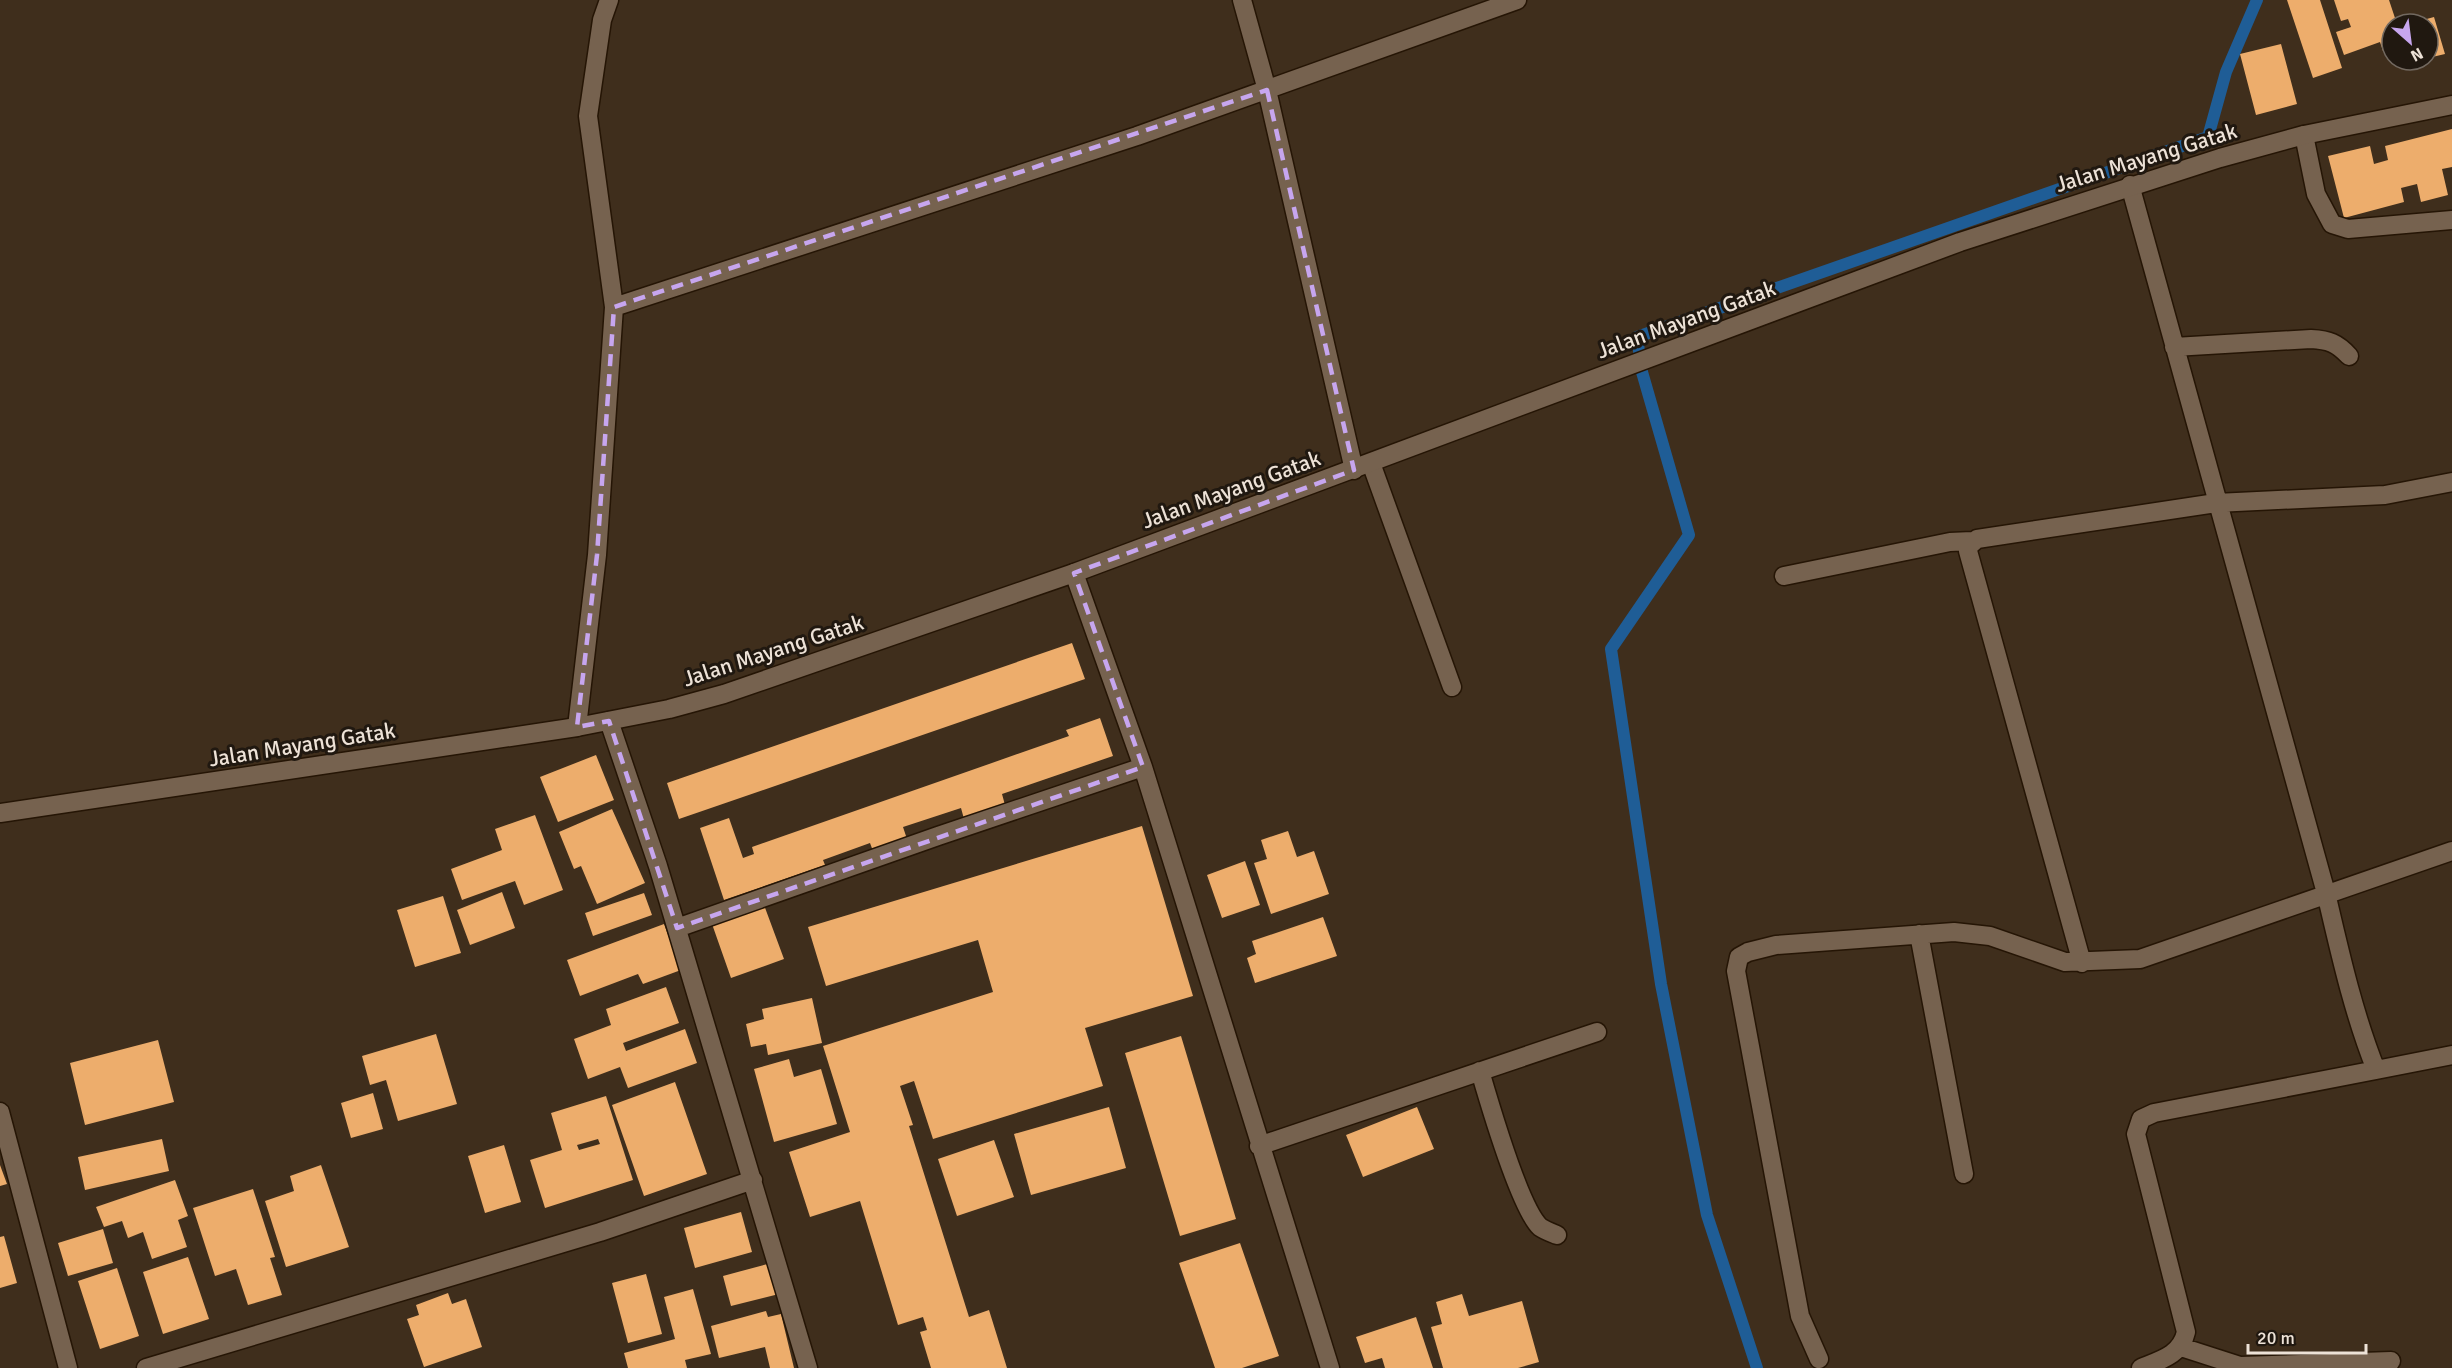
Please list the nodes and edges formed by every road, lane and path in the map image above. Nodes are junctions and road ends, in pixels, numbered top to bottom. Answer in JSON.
{"nodes":[{"id":1,"x":609,"y":0,"type":"edge"},
{"id":2,"x":1242,"y":0,"type":"edge"},
{"id":3,"x":1517,"y":0,"type":"edge"},
{"id":4,"x":1267,"y":90,"type":"junction"},
{"id":5,"x":2452,"y":105,"type":"edge"},
{"id":6,"x":2304,"y":135,"type":"junction"},
{"id":7,"x":2130,"y":185,"type":"junction"},
{"id":8,"x":2452,"y":220,"type":"edge"},
{"id":9,"x":614,"y":307,"type":"junction"},
{"id":10,"x":2174,"y":347,"type":"junction"},
{"id":11,"x":2349,"y":356,"type":"dead end"},
{"id":12,"x":1371,"y":463,"type":"junction"},
{"id":13,"x":1354,"y":470,"type":"junction"},
{"id":14,"x":2452,"y":482,"type":"edge"},
{"id":15,"x":2216,"y":503,"type":"junction"},
{"id":16,"x":1972,"y":541,"type":"junction"},
{"id":17,"x":1074,"y":573,"type":"junction"},
{"id":18,"x":1784,"y":576,"type":"dead end"},
{"id":19,"x":1452,"y":687,"type":"dead end"},
{"id":20,"x":609,"y":721,"type":"junction"},
{"id":21,"x":577,"y":727,"type":"junction"},
{"id":22,"x":1143,"y":767,"type":"junction"},
{"id":23,"x":0,"y":813,"type":"edge"},
{"id":24,"x":2452,"y":851,"type":"edge"},
{"id":25,"x":2326,"y":893,"type":"junction"},
{"id":26,"x":677,"y":928,"type":"junction"},
{"id":27,"x":1918,"y":934,"type":"junction"},
{"id":28,"x":2082,"y":963,"type":"junction"},
{"id":29,"x":1597,"y":1032,"type":"dead end"},
{"id":30,"x":2452,"y":1055,"type":"edge"},
{"id":31,"x":2376,"y":1070,"type":"junction"},
{"id":32,"x":1480,"y":1071,"type":"junction"},
{"id":33,"x":0,"y":1112,"type":"edge"},
{"id":34,"x":1259,"y":1146,"type":"junction"},
{"id":35,"x":1965,"y":1173,"type":"dead end"},
{"id":36,"x":753,"y":1180,"type":"junction"},
{"id":37,"x":1557,"y":1235,"type":"dead end"},
{"id":38,"x":2181,"y":1347,"type":"junction"},
{"id":39,"x":1819,"y":1359,"type":"dead end"},
{"id":40,"x":2391,"y":1361,"type":"dead end"},
{"id":41,"x":68,"y":1368,"type":"edge"},
{"id":42,"x":146,"y":1368,"type":"edge"},
{"id":43,"x":807,"y":1368,"type":"edge"},
{"id":44,"x":1330,"y":1368,"type":"edge"},
{"id":45,"x":2141,"y":1368,"type":"edge"}],
"edges":[{"from":1,"to":9,"type":"street"},
{"from":2,"to":4,"type":"street"},
{"from":3,"to":4,"type":"street"},
{"from":4,"to":9,"type":"street"},
{"from":4,"to":13,"type":"street"},
{"from":5,"to":6,"type":"street","name":"Jalan Mayang Gatak"},
{"from":6,"to":7,"type":"street","name":"Jalan Mayang Gatak"},
{"from":6,"to":8,"type":"street"},
{"from":7,"to":10,"type":"street"},
{"from":7,"to":12,"type":"street","name":"Jalan Mayang Gatak"},
{"from":9,"to":21,"type":"street"},
{"from":10,"to":11,"type":"street"},
{"from":10,"to":15,"type":"street"},
{"from":12,"to":13,"type":"street","name":"Jalan Mayang Gatak"},
{"from":12,"to":19,"type":"street"},
{"from":13,"to":17,"type":"street","name":"Jalan Mayang Gatak"},
{"from":14,"to":15,"type":"street"},
{"from":15,"to":16,"type":"street"},
{"from":15,"to":25,"type":"street"},
{"from":16,"to":18,"type":"street"},
{"from":16,"to":28,"type":"street"},
{"from":17,"to":20,"type":"street","name":"Jalan Mayang Gatak"},
{"from":17,"to":22,"type":"street"},
{"from":20,"to":21,"type":"street","name":"Jalan Mayang Gatak"},
{"from":20,"to":26,"type":"street"},
{"from":21,"to":23,"type":"street","name":"Jalan Mayang Gatak"},
{"from":22,"to":26,"type":"street"},
{"from":22,"to":34,"type":"street"},
{"from":24,"to":25,"type":"street"},
{"from":25,"to":28,"type":"street"},
{"from":25,"to":31,"type":"street"},
{"from":26,"to":36,"type":"street"},
{"from":27,"to":28,"type":"street"},
{"from":27,"to":35,"type":"street"},
{"from":27,"to":39,"type":"street"},
{"from":29,"to":32,"type":"street"},
{"from":30,"to":31,"type":"street"},
{"from":31,"to":38,"type":"street"},
{"from":32,"to":34,"type":"street"},
{"from":32,"to":37,"type":"street"},
{"from":33,"to":41,"type":"street"},
{"from":34,"to":44,"type":"street"},
{"from":36,"to":42,"type":"street"},
{"from":36,"to":43,"type":"street"},
{"from":38,"to":40,"type":"street"},
{"from":38,"to":45,"type":"street"}]}
